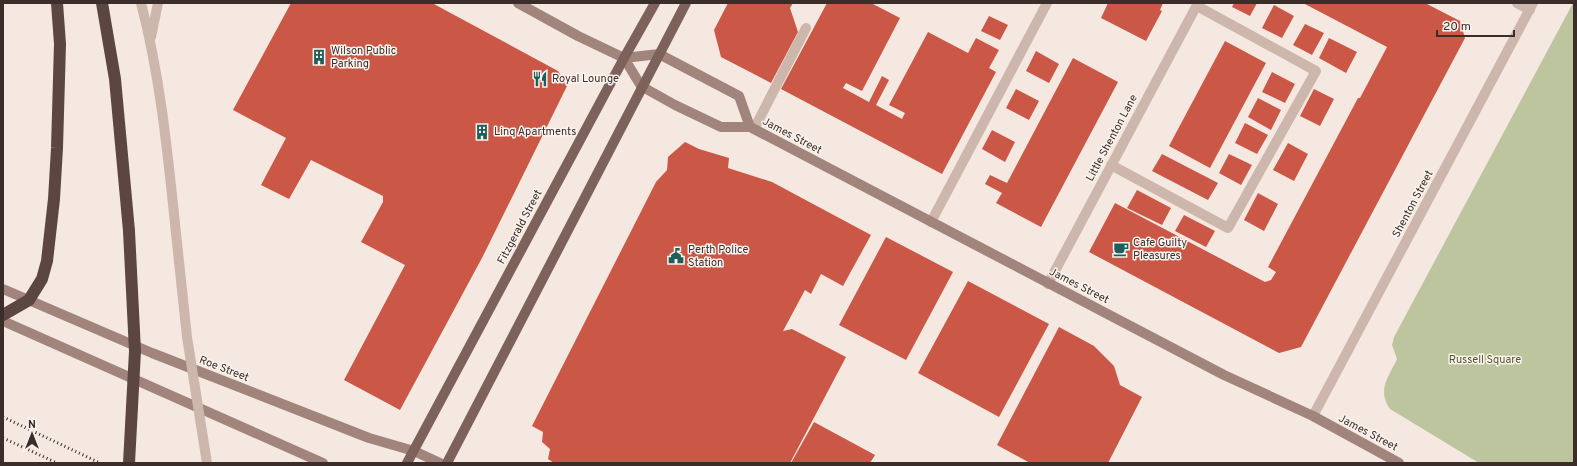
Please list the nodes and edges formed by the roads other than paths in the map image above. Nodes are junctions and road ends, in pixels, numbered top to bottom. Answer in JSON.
{"nodes":[{"id":1,"x":57,"y":3,"type":"edge"},
{"id":2,"x":102,"y":3,"type":"edge"},
{"id":3,"x":142,"y":3,"type":"edge"},
{"id":4,"x":158,"y":3,"type":"edge"},
{"id":5,"x":518,"y":3,"type":"edge"},
{"id":6,"x":655,"y":3,"type":"edge"},
{"id":7,"x":686,"y":3,"type":"edge"},
{"id":8,"x":1047,"y":3,"type":"edge"},
{"id":9,"x":1517,"y":3,"type":"edge"},
{"id":10,"x":1197,"y":4,"type":"edge"},
{"id":11,"x":1532,"y":6,"type":"edge"},
{"id":12,"x":806,"y":28,"type":"dead end"},
{"id":13,"x":151,"y":39,"type":"junction"},
{"id":14,"x":659,"y":54,"type":"junction"},
{"id":15,"x":624,"y":58,"type":"junction"},
{"id":16,"x":641,"y":86,"type":"junction"},
{"id":17,"x":752,"y":128,"type":"junction"},
{"id":18,"x":1111,"y":166,"type":"junction"},
{"id":19,"x":931,"y":222,"type":"junction"},
{"id":20,"x":1048,"y":284,"type":"junction"},
{"id":21,"x":3,"y":289,"type":"edge"},
{"id":22,"x":29,"y":300,"type":"junction"},
{"id":23,"x":3,"y":315,"type":"edge"},
{"id":24,"x":3,"y":322,"type":"edge"},
{"id":25,"x":1313,"y":416,"type":"junction"},
{"id":26,"x":414,"y":451,"type":"junction"},
{"id":27,"x":129,"y":463,"type":"edge"},
{"id":28,"x":207,"y":463,"type":"edge"},
{"id":29,"x":323,"y":463,"type":"edge"},
{"id":30,"x":408,"y":463,"type":"edge"},
{"id":31,"x":440,"y":463,"type":"edge"},
{"id":32,"x":447,"y":463,"type":"edge"},
{"id":33,"x":1399,"y":463,"type":"edge"}],
"edges":[{"from":1,"to":22,"type":"highway"},
{"from":2,"to":27,"type":"highway","bridge":true},
{"from":3,"to":13,"type":"street"},
{"from":4,"to":13,"type":"street"},
{"from":5,"to":15,"type":"street"},
{"from":6,"to":15,"type":"main road","name":"Fitzgerald Street"},
{"from":7,"to":14,"type":"main road"},
{"from":8,"to":19,"type":"street"},
{"from":9,"to":11,"type":"street"},
{"from":10,"to":18,"type":"street","name":"Little Shenton Lane"},
{"from":10,"to":18,"type":"street"},
{"from":11,"to":25,"type":"street","name":"Shenton Street"},
{"from":12,"to":17,"type":"street"},
{"from":13,"to":28,"type":"street","bridge":true},
{"from":14,"to":15,"type":"street"},
{"from":14,"to":16,"type":"main road"},
{"from":14,"to":17,"type":"street","name":"James Street"},
{"from":15,"to":16,"type":"street"},
{"from":15,"to":26,"type":"main road","name":"Fitzgerald Street"},
{"from":16,"to":17,"type":"street","name":"James Street"},
{"from":16,"to":32,"type":"main road"},
{"from":17,"to":19,"type":"street","name":"James Street"},
{"from":18,"to":20,"type":"street","name":"Little Shenton Lane"},
{"from":19,"to":20,"type":"street","name":"James Street"},
{"from":20,"to":25,"type":"street","name":"James Street"},
{"from":21,"to":22,"type":"street","name":"Roe Street"},
{"from":22,"to":23,"type":"highway"},
{"from":22,"to":26,"type":"street","name":"Roe Street"},
{"from":24,"to":29,"type":"street"},
{"from":25,"to":33,"type":"street","name":"James Street"},
{"from":26,"to":30,"type":"main road","name":"Fitzgerald Street"},
{"from":26,"to":31,"type":"street","name":"Roe Street"}]}
